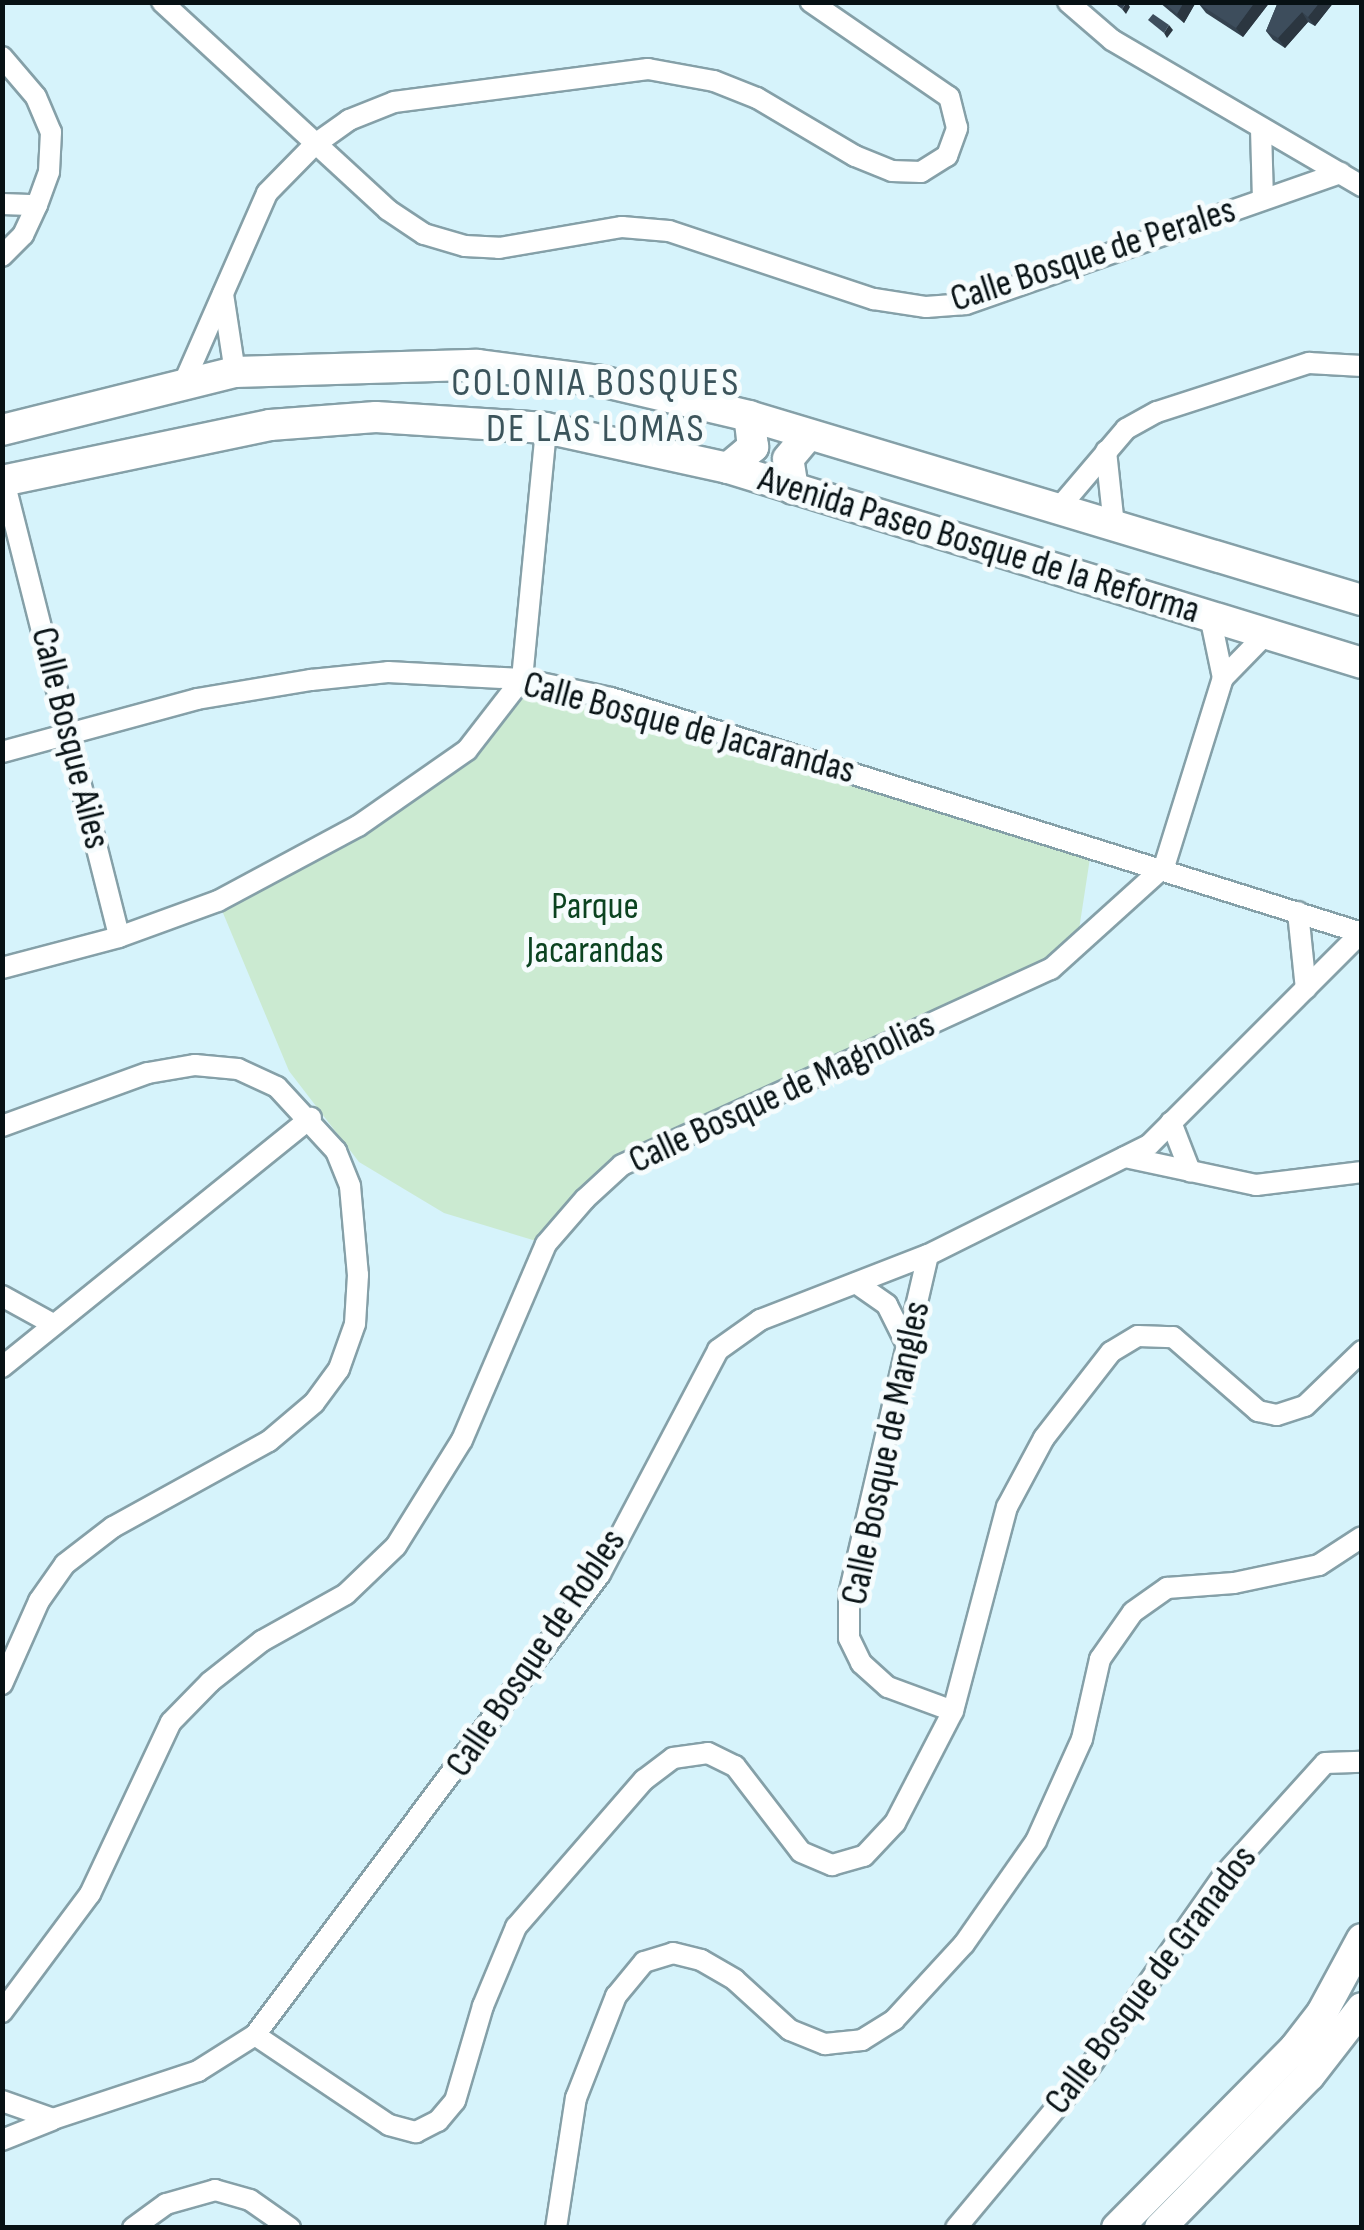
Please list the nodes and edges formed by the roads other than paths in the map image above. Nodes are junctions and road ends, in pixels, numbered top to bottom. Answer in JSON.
{"nodes":[{"id":1,"x":162,"y":2,"type":"edge"},
{"id":2,"x":811,"y":2,"type":"edge"},
{"id":3,"x":1068,"y":2,"type":"edge"},
{"id":4,"x":2,"y":57,"type":"edge"},
{"id":5,"x":1261,"y":129,"type":"junction"},
{"id":6,"x":314,"y":145,"type":"junction"},
{"id":7,"x":1341,"y":173,"type":"junction"},
{"id":8,"x":1362,"y":186,"type":"edge"},
{"id":9,"x":1263,"y":199,"type":"junction"},
{"id":10,"x":2,"y":204,"type":"edge"},
{"id":11,"x":37,"y":205,"type":"junction"},
{"id":12,"x":2,"y":256,"type":"edge"},
{"id":13,"x":223,"y":292,"type":"junction"},
{"id":14,"x":1362,"y":366,"type":"edge"},
{"id":15,"x":235,"y":372,"type":"junction"},
{"id":16,"x":185,"y":380,"type":"junction"},
{"id":17,"x":749,"y":416,"type":"junction"},
{"id":18,"x":546,"y":428,"type":"junction"},
{"id":19,"x":2,"y":430,"type":"edge"},
{"id":20,"x":808,"y":435,"type":"junction"},
{"id":21,"x":1106,"y":452,"type":"junction"},
{"id":22,"x":728,"y":468,"type":"junction"},
{"id":23,"x":3,"y":481,"type":"edge"},
{"id":24,"x":794,"y":489,"type":"junction"},
{"id":25,"x":1058,"y":510,"type":"junction"},
{"id":26,"x":1114,"y":526,"type":"junction"},
{"id":27,"x":1362,"y":600,"type":"edge"},
{"id":28,"x":1210,"y":616,"type":"junction"},
{"id":29,"x":1266,"y":634,"type":"junction"},
{"id":30,"x":1362,"y":663,"type":"edge"},
{"id":31,"x":1223,"y":678,"type":"junction"},
{"id":32,"x":522,"y":679,"type":"junction"},
{"id":33,"x":70,"y":734,"type":"junction"},
{"id":34,"x":2,"y":752,"type":"edge"},
{"id":35,"x":1164,"y":867,"type":"junction"},
{"id":36,"x":1298,"y":912,"type":"junction"},
{"id":37,"x":1361,"y":933,"type":"edge"},
{"id":38,"x":119,"y":938,"type":"junction"},
{"id":39,"x":2,"y":968,"type":"edge"},
{"id":40,"x":1306,"y":989,"type":"junction"},
{"id":41,"x":311,"y":1118,"type":"junction"},
{"id":42,"x":1171,"y":1122,"type":"junction"},
{"id":43,"x":2,"y":1126,"type":"edge"},
{"id":44,"x":1124,"y":1157,"type":"junction"},
{"id":45,"x":1190,"y":1171,"type":"junction"},
{"id":46,"x":1362,"y":1172,"type":"edge"},
{"id":47,"x":928,"y":1255,"type":"junction"},
{"id":48,"x":856,"y":1283,"type":"junction"},
{"id":49,"x":2,"y":1296,"type":"edge"},
{"id":50,"x":51,"y":1323,"type":"junction"},
{"id":51,"x":908,"y":1346,"type":"junction"},
{"id":52,"x":1362,"y":1352,"type":"edge"},
{"id":53,"x":2,"y":1367,"type":"edge"},
{"id":54,"x":1362,"y":1537,"type":"edge"},
{"id":55,"x":2,"y":1684,"type":"edge"},
{"id":56,"x":953,"y":1711,"type":"junction"},
{"id":57,"x":1362,"y":1762,"type":"edge"},
{"id":58,"x":1362,"y":1939,"type":"edge"},
{"id":59,"x":1362,"y":2008,"type":"edge"},
{"id":60,"x":2,"y":2012,"type":"edge"},
{"id":61,"x":255,"y":2035,"type":"junction"},
{"id":62,"x":2,"y":2101,"type":"edge"},
{"id":63,"x":53,"y":2120,"type":"junction"},
{"id":64,"x":2,"y":2140,"type":"edge"},
{"id":65,"x":133,"y":2228,"type":"edge"},
{"id":66,"x":290,"y":2228,"type":"edge"},
{"id":67,"x":556,"y":2228,"type":"edge"},
{"id":68,"x":956,"y":2228,"type":"edge"},
{"id":69,"x":1117,"y":2228,"type":"edge"},
{"id":70,"x":1160,"y":2228,"type":"edge"}],
"edges":[{"from":1,"to":6,"type":"street","name":"Calle Bosque de Perales"},
{"from":2,"to":6,"type":"street"},
{"from":3,"to":5,"type":"street"},
{"from":4,"to":11,"type":"street"},
{"from":5,"to":7,"type":"street"},
{"from":5,"to":9,"type":"street"},
{"from":6,"to":9,"type":"street","name":"Calle Bosque de Perales"},
{"from":6,"to":13,"type":"street"},
{"from":7,"to":8,"type":"street"},
{"from":7,"to":9,"type":"street","name":"Calle Bosque de Perales"},
{"from":10,"to":11,"type":"street"},
{"from":11,"to":12,"type":"street"},
{"from":13,"to":15,"type":"street"},
{"from":13,"to":16,"type":"street"},
{"from":14,"to":21,"type":"street"},
{"from":15,"to":16,"type":"main road","name":"Avenida Paseo Bosque de la Reforma"},
{"from":15,"to":17,"type":"main road","name":"Avenida Paseo Bosque de la Reforma"},
{"from":16,"to":19,"type":"main road","name":"Avenida Paseo Bosque de la Reforma"},
{"from":17,"to":20,"type":"main road","name":"Avenida Paseo Bosque de la Reforma"},
{"from":17,"to":22,"type":"main road"},
{"from":18,"to":22,"type":"main road","name":"Avenida Paseo Bosque de la Reforma"},
{"from":18,"to":23,"type":"main road","name":"Avenida Paseo Bosque de la Reforma"},
{"from":18,"to":32,"type":"street"},
{"from":20,"to":24,"type":"main road"},
{"from":20,"to":25,"type":"main road","name":"Avenida Paseo Bosque de la Reforma"},
{"from":21,"to":25,"type":"street"},
{"from":21,"to":26,"type":"street"},
{"from":22,"to":24,"type":"main road","name":"Avenida Paseo Bosque de la Reforma"},
{"from":23,"to":33,"type":"street","name":"Calle Bosque Ailes"},
{"from":24,"to":28,"type":"main road","name":"Avenida Paseo Bosque de la Reforma"},
{"from":25,"to":26,"type":"main road","name":"Avenida Paseo Bosque de la Reforma"},
{"from":26,"to":27,"type":"main road","name":"Avenida Paseo Bosque de la Reforma"},
{"from":28,"to":29,"type":"main road","name":"Avenida Paseo Bosque de la Reforma"},
{"from":28,"to":31,"type":"street"},
{"from":29,"to":30,"type":"main road","name":"Avenida Paseo Bosque de la Reforma"},
{"from":29,"to":31,"type":"street"},
{"from":31,"to":35,"type":"street"},
{"from":32,"to":33,"type":"street","name":"Calle Bosque de Jacarandas"},
{"from":32,"to":35,"type":"street","name":"Calle Bosque de Jacarandas"},
{"from":32,"to":38,"type":"street"},
{"from":33,"to":34,"type":"street","name":"Calle Bosque de Jacarandas"},
{"from":33,"to":38,"type":"street","name":"Calle Bosque Ailes"},
{"from":35,"to":36,"type":"street","name":"Calle Bosque de Jacarandas"},
{"from":35,"to":60,"type":"street","name":"Calle Bosque de Magnolias"},
{"from":36,"to":37,"type":"street","name":"Calle Bosque de Jacarandas"},
{"from":36,"to":40,"type":"street"},
{"from":37,"to":40,"type":"street","name":"Calle Bosque de Robles"},
{"from":38,"to":39,"type":"street"},
{"from":40,"to":42,"type":"street","name":"Calle Bosque de Robles"},
{"from":41,"to":43,"type":"street"},
{"from":41,"to":50,"type":"street"},
{"from":41,"to":55,"type":"street"},
{"from":42,"to":44,"type":"street","name":"Calle Bosque de Robles"},
{"from":42,"to":45,"type":"street"},
{"from":44,"to":45,"type":"street"},
{"from":44,"to":47,"type":"street","name":"Calle Bosque de Robles"},
{"from":45,"to":46,"type":"street"},
{"from":47,"to":48,"type":"street","name":"Calle Bosque de Robles"},
{"from":47,"to":51,"type":"street","name":"Calle Bosque de Mangles"},
{"from":48,"to":51,"type":"street"},
{"from":48,"to":61,"type":"street","name":"Calle Bosque de Robles"},
{"from":49,"to":50,"type":"street"},
{"from":50,"to":53,"type":"street"},
{"from":51,"to":56,"type":"street","name":"Calle Bosque de Mangles"},
{"from":52,"to":56,"type":"street"},
{"from":54,"to":67,"type":"street"},
{"from":56,"to":61,"type":"street"},
{"from":57,"to":68,"type":"street","name":"Calle Bosque de Granados"},
{"from":58,"to":69,"type":"main road"},
{"from":59,"to":70,"type":"main road"},
{"from":61,"to":63,"type":"street","name":"Calle Bosque de Robles"},
{"from":62,"to":63,"type":"street"},
{"from":63,"to":64,"type":"street","name":"Calle Bosque de Robles"},
{"from":65,"to":66,"type":"street"}]}
